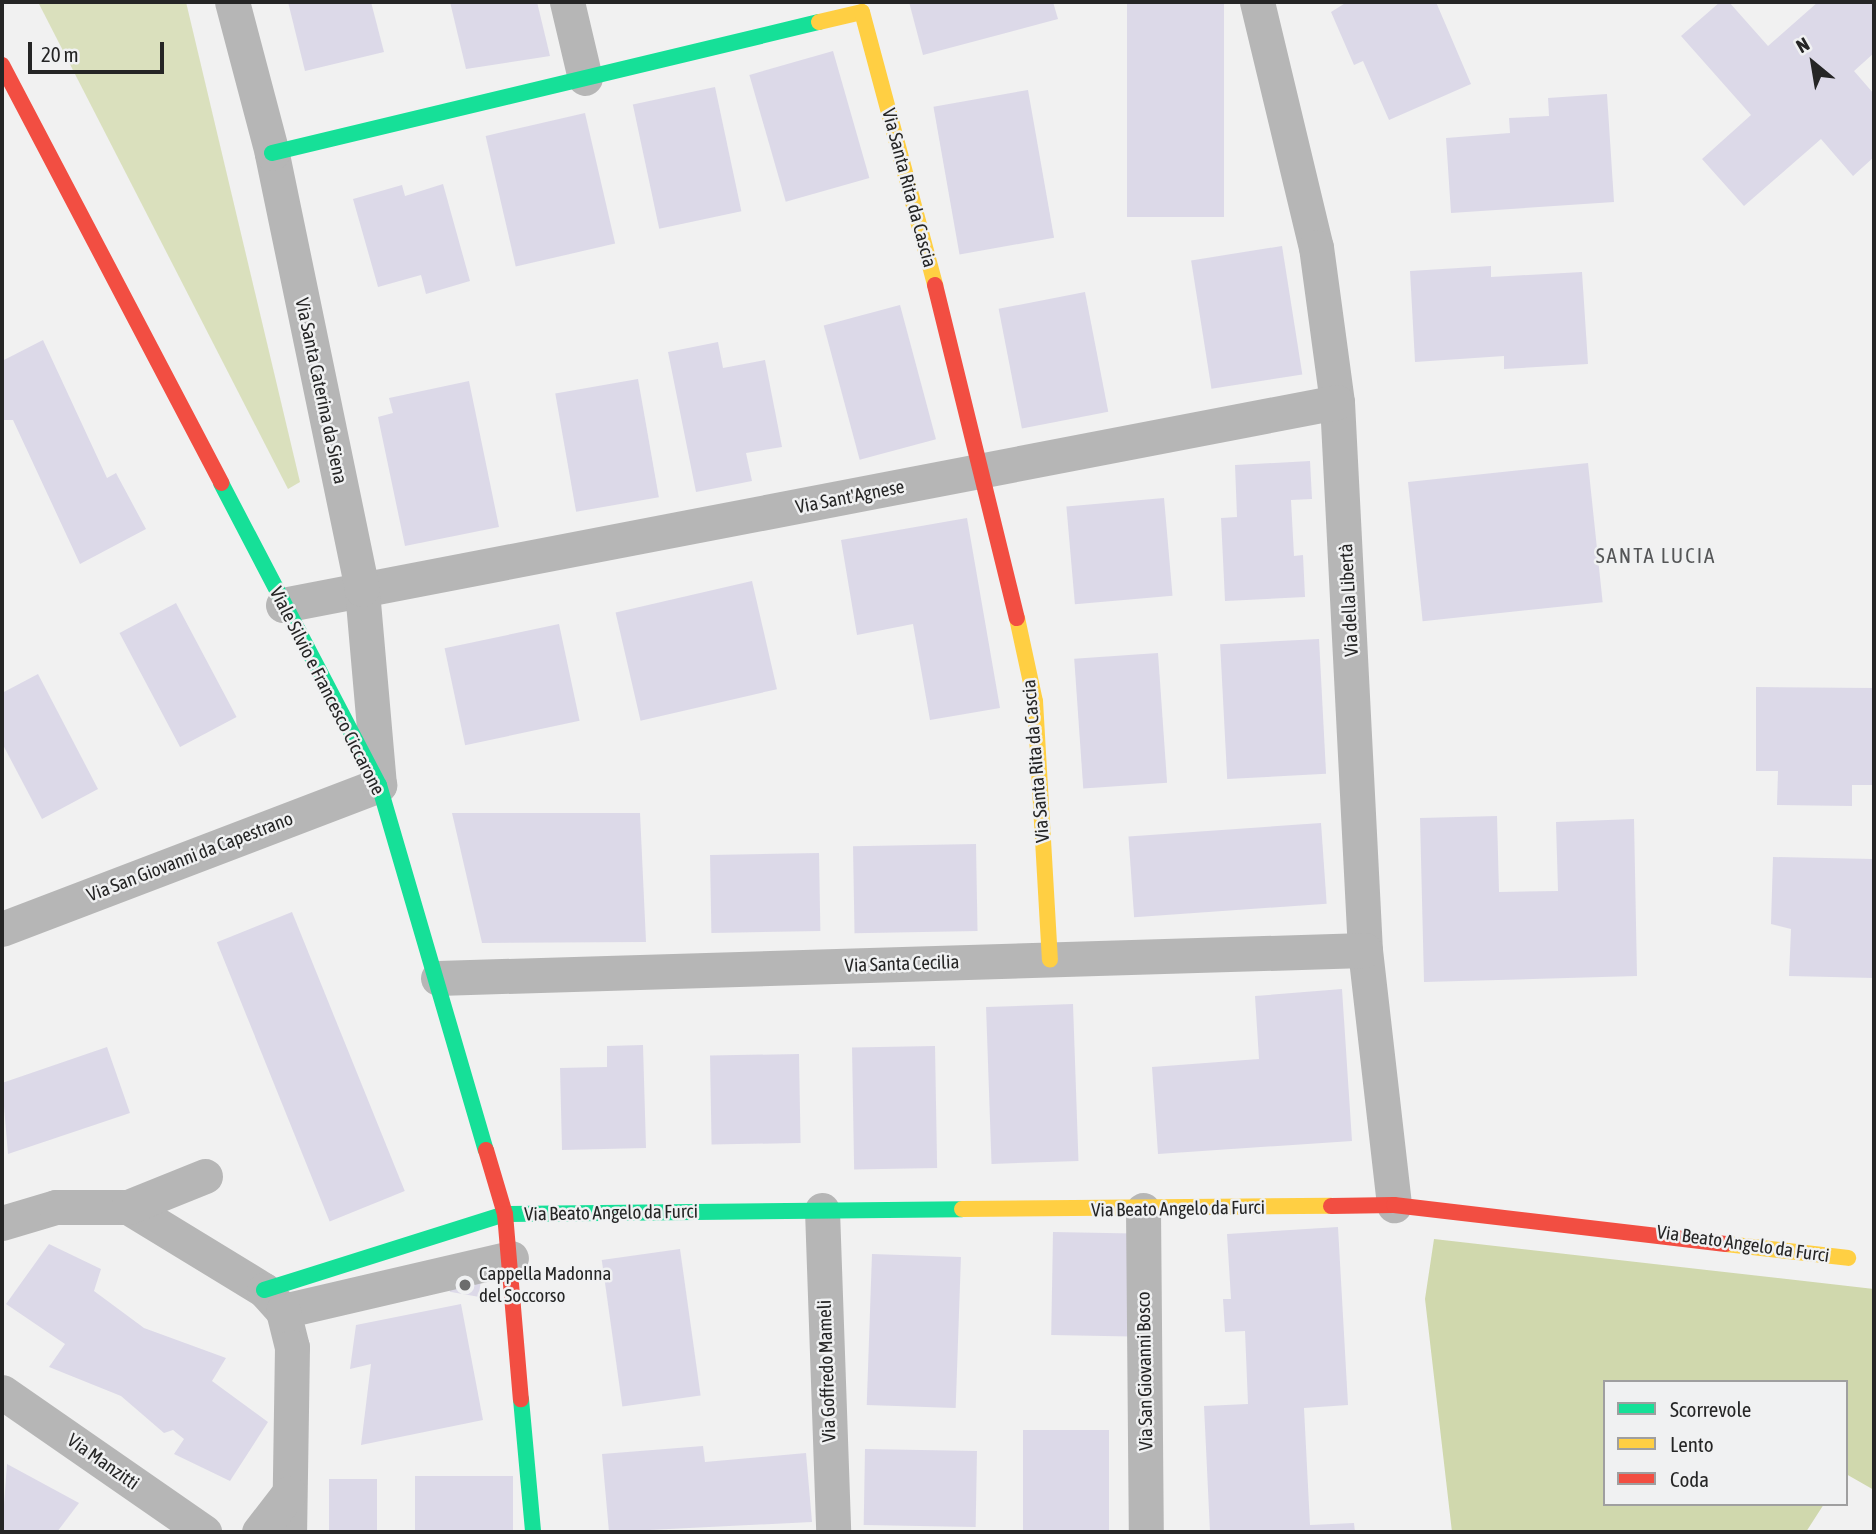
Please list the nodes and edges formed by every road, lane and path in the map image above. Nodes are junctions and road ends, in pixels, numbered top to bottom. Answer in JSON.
{"nodes":[{"id":1,"x":232,"y":2,"type":"edge"},
{"id":2,"x":567,"y":2,"type":"edge"},
{"id":3,"x":1257,"y":2,"type":"edge"},
{"id":4,"x":2,"y":65,"type":"edge"},
{"id":5,"x":586,"y":78,"type":"junction"},
{"id":6,"x":272,"y":153,"type":"junction"},
{"id":7,"x":1337,"y":402,"type":"junction"},
{"id":8,"x":985,"y":472,"type":"junction"},
{"id":9,"x":362,"y":589,"type":"junction"},
{"id":10,"x":283,"y":605,"type":"junction"},
{"id":11,"x":379,"y":785,"type":"junction"},
{"id":12,"x":2,"y":929,"type":"edge"},
{"id":13,"x":1365,"y":950,"type":"junction"},
{"id":14,"x":1050,"y":960,"type":"junction"},
{"id":15,"x":438,"y":978,"type":"junction"},
{"id":16,"x":205,"y":1176,"type":"dead end"},
{"id":17,"x":1394,"y":1205,"type":"junction"},
{"id":18,"x":128,"y":1207,"type":"junction"},
{"id":19,"x":822,"y":1210,"type":"junction"},
{"id":20,"x":1143,"y":1210,"type":"junction"},
{"id":21,"x":505,"y":1214,"type":"junction"},
{"id":22,"x":2,"y":1223,"type":"edge"},
{"id":23,"x":511,"y":1258,"type":"junction"},
{"id":24,"x":1848,"y":1258,"type":"dead end"},
{"id":25,"x":273,"y":1300,"type":"junction"},
{"id":26,"x":2,"y":1392,"type":"edge"},
{"id":27,"x":289,"y":1493,"type":"junction"},
{"id":28,"x":204,"y":1532,"type":"edge"},
{"id":29,"x":259,"y":1532,"type":"edge"},
{"id":30,"x":289,"y":1532,"type":"edge"},
{"id":31,"x":533,"y":1532,"type":"edge"},
{"id":32,"x":833,"y":1532,"type":"edge"},
{"id":33,"x":1146,"y":1532,"type":"edge"}],
"edges":[{"from":1,"to":6,"type":"street","name":"Via Santa Caterina da Siena"},
{"from":2,"to":5,"type":"street"},
{"from":3,"to":7,"type":"street","name":"Via della Libertà"},
{"from":4,"to":10,"type":"street","name":"Viale Silvio e Francesco Ciccarone"},
{"from":5,"to":6,"type":"street","name":"Via Santa Rita da Cascia"},
{"from":5,"to":8,"type":"street","name":"Via Santa Rita da Cascia"},
{"from":6,"to":9,"type":"street","name":"Via Santa Caterina da Siena"},
{"from":7,"to":8,"type":"street","name":"Via Sant'Agnese"},
{"from":7,"to":13,"type":"street","name":"Via della Libertà"},
{"from":8,"to":9,"type":"street","name":"Via Sant'Agnese"},
{"from":8,"to":14,"type":"street","name":"Via Santa Rita da Cascia"},
{"from":9,"to":10,"type":"street","name":"Via Sant'Agnese"},
{"from":9,"to":11,"type":"street","name":"Via Santa Caterina da Siena"},
{"from":10,"to":11,"type":"street","name":"Viale Silvio e Francesco Ciccarone"},
{"from":11,"to":12,"type":"street","name":"Via San Giovanni da Capestrano"},
{"from":11,"to":15,"type":"street","name":"Viale Silvio e Francesco Ciccarone"},
{"from":13,"to":14,"type":"street","name":"Via Santa Cecilia"},
{"from":13,"to":17,"type":"street","name":"Via della Libertà"},
{"from":14,"to":15,"type":"street","name":"Via Santa Cecilia"},
{"from":15,"to":21,"type":"street","name":"Viale Silvio e Francesco Ciccarone"},
{"from":16,"to":18,"type":"street"},
{"from":17,"to":20,"type":"street","name":"Via Beato Angelo da Furci"},
{"from":17,"to":24,"type":"street","name":"Via Beato Angelo da Furci"},
{"from":18,"to":22,"type":"street"},
{"from":18,"to":25,"type":"street"},
{"from":19,"to":20,"type":"street","name":"Via Beato Angelo da Furci"},
{"from":19,"to":21,"type":"street","name":"Via Beato Angelo da Furci"},
{"from":19,"to":32,"type":"street","name":"Via Goffredo Mameli"},
{"from":20,"to":33,"type":"street","name":"Via San Giovanni Bosco"},
{"from":21,"to":23,"type":"street","name":"Viale Silvio e Francesco Ciccarone"},
{"from":21,"to":25,"type":"street","name":"Via Beato Angelo da Furci"},
{"from":23,"to":25,"type":"street"},
{"from":23,"to":31,"type":"street","name":"Viale Silvio e Francesco Ciccarone"},
{"from":25,"to":27,"type":"street"},
{"from":26,"to":28,"type":"street","name":"Via Manzitti"},
{"from":27,"to":29,"type":"street"},
{"from":27,"to":30,"type":"street"}]}
